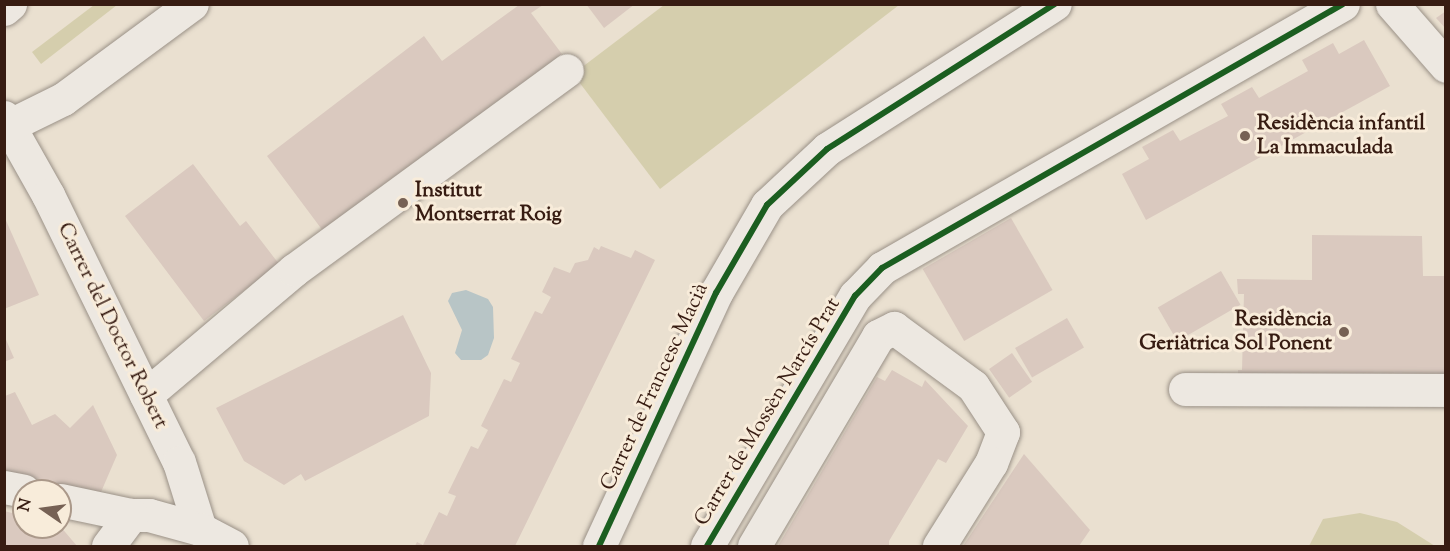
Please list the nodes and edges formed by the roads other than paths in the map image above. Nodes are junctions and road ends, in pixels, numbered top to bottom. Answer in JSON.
{"nodes":[{"id":1,"x":10,"y":4,"type":"edge"},
{"id":2,"x":192,"y":4,"type":"edge"},
{"id":3,"x":1055,"y":4,"type":"edge"},
{"id":4,"x":1343,"y":4,"type":"edge"},
{"id":5,"x":1392,"y":4,"type":"edge"},
{"id":6,"x":4,"y":9,"type":"edge"},
{"id":7,"x":1446,"y":66,"type":"edge"},
{"id":8,"x":567,"y":70,"type":"dead end"},
{"id":9,"x":7,"y":124,"type":"edge"},
{"id":10,"x":1185,"y":389,"type":"dead end"},
{"id":11,"x":1446,"y":390,"type":"edge"},
{"id":12,"x":146,"y":395,"type":"junction"},
{"id":13,"x":184,"y":476,"type":"junction"},
{"id":14,"x":72,"y":502,"type":"edge"},
{"id":15,"x":140,"y":515,"type":"junction"},
{"id":16,"x":200,"y":529,"type":"junction"},
{"id":17,"x":108,"y":546,"type":"edge"},
{"id":18,"x":232,"y":546,"type":"edge"},
{"id":19,"x":599,"y":546,"type":"edge"},
{"id":20,"x":707,"y":546,"type":"edge"},
{"id":21,"x":754,"y":546,"type":"edge"},
{"id":22,"x":939,"y":546,"type":"edge"}],
"edges":[{"from":1,"to":6,"type":"street"},
{"from":2,"to":9,"type":"street"},
{"from":3,"to":19,"type":"street","name":"Carrer de Francesc Macià"},
{"from":4,"to":20,"type":"street","name":"Carrer de Mossèn Narcís Prat"},
{"from":5,"to":7,"type":"street"},
{"from":8,"to":12,"type":"street"},
{"from":9,"to":12,"type":"street","name":"Carrer del Doctor Robert"},
{"from":10,"to":11,"type":"street"},
{"from":12,"to":13,"type":"street","name":"Carrer del Doctor Robert"},
{"from":13,"to":15,"type":"street"},
{"from":13,"to":16,"type":"street","name":"Carrer del Doctor Robert"},
{"from":14,"to":15,"type":"street"},
{"from":15,"to":16,"type":"street"},
{"from":15,"to":17,"type":"street"},
{"from":16,"to":18,"type":"street"},
{"from":21,"to":22,"type":"street"}]}
